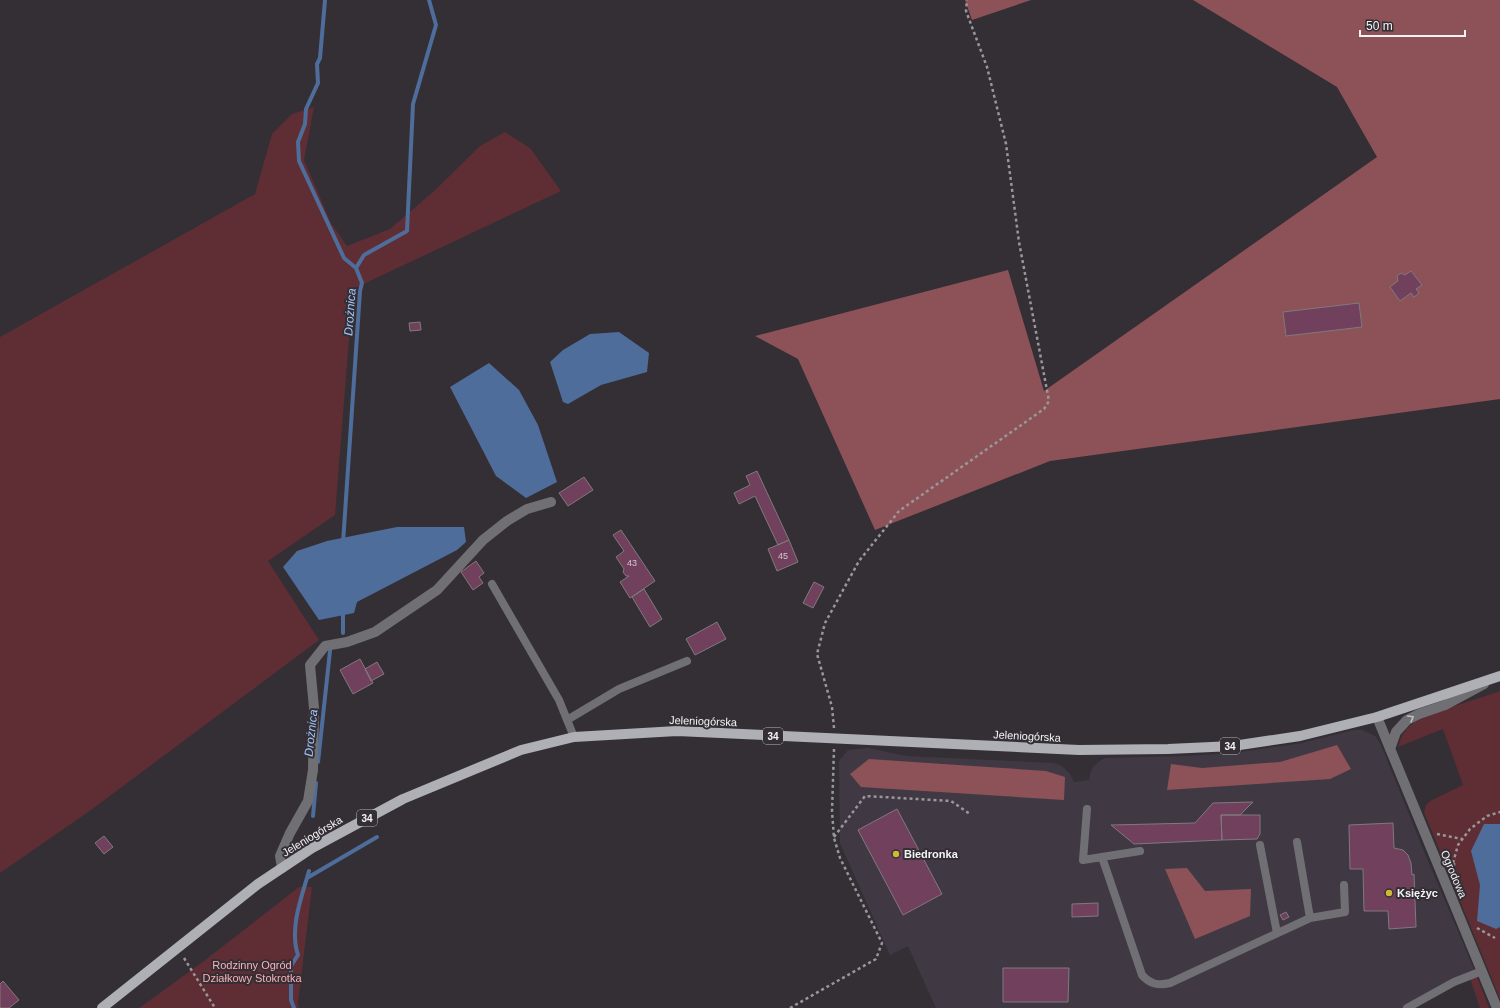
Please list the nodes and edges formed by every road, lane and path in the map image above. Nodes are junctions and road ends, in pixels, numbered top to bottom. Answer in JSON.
{"nodes":[{"id":1,"x":967,"y":0,"type":"edge"},
{"id":2,"x":551,"y":502,"type":"dead end"},
{"id":3,"x":492,"y":584,"type":"dead end"},
{"id":4,"x":687,"y":661,"type":"dead end"},
{"id":5,"x":1496,"y":677,"type":"edge"},
{"id":6,"x":1377,"y":717,"type":"junction"},
{"id":7,"x":567,"y":720,"type":"junction"},
{"id":8,"x":574,"y":737,"type":"junction"},
{"id":9,"x":835,"y":739,"type":"junction"},
{"id":10,"x":1390,"y":749,"type":"junction"},
{"id":11,"x":1087,"y":810,"type":"dead end"},
{"id":12,"x":1500,"y":812,"type":"edge"},
{"id":13,"x":970,"y":814,"type":"dead end"},
{"id":14,"x":1424,"y":831,"type":"junction"},
{"id":15,"x":834,"y":838,"type":"junction"},
{"id":16,"x":1462,"y":839,"type":"junction"},
{"id":17,"x":1297,"y":842,"type":"dead end"},
{"id":18,"x":1260,"y":846,"type":"dead end"},
{"id":19,"x":1140,"y":851,"type":"dead end"},
{"id":20,"x":1102,"y":857,"type":"junction"},
{"id":21,"x":282,"y":868,"type":"junction"},
{"id":22,"x":1440,"y":869,"type":"junction"},
{"id":23,"x":1344,"y":885,"type":"dead end"},
{"id":24,"x":1310,"y":918,"type":"junction"},
{"id":25,"x":1276,"y":933,"type":"junction"},
{"id":26,"x":178,"y":947,"type":"junction"},
{"id":27,"x":1482,"y":971,"type":"junction"},
{"id":28,"x":102,"y":1008,"type":"edge"},
{"id":29,"x":215,"y":1008,"type":"edge"},
{"id":30,"x":790,"y":1008,"type":"edge"},
{"id":31,"x":1407,"y":1008,"type":"edge"},
{"id":32,"x":1497,"y":1008,"type":"edge"}],
"edges":[{"from":1,"to":9,"type":"path"},
{"from":2,"to":21,"type":"street"},
{"from":3,"to":7,"type":"lane"},
{"from":4,"to":7,"type":"lane"},
{"from":5,"to":6,"type":"main road","number":"34"},
{"from":10,"to":5,"type":"street","one_way":true},
{"from":6,"to":9,"type":"main road","name":"Jeleniogórska","number":"34"},
{"from":6,"to":10,"type":"street","name":"Ogrodowa"},
{"from":7,"to":8,"type":"lane"},
{"from":8,"to":9,"type":"main road","name":"Jeleniogórska","number":"34"},
{"from":8,"to":21,"type":"main road","name":"Jeleniogórska","number":"34"},
{"from":9,"to":15,"type":"path"},
{"from":10,"to":14,"type":"street","name":"Ogrodowa"},
{"from":11,"to":20,"type":"lane"},
{"from":12,"to":16,"type":"path"},
{"from":13,"to":15,"type":"path"},
{"from":14,"to":16,"type":"path"},
{"from":14,"to":22,"type":"street","name":"Ogrodowa"},
{"from":15,"to":30,"type":"path"},
{"from":16,"to":22,"type":"path"},
{"from":17,"to":24,"type":"lane"},
{"from":18,"to":25,"type":"lane"},
{"from":19,"to":20,"type":"lane"},
{"from":20,"to":25,"type":"lane"},
{"from":21,"to":26,"type":"main road","name":"Jeleniogórska","number":"34"},
{"from":22,"to":27,"type":"street","name":"Ogrodowa"},
{"from":23,"to":24,"type":"lane"},
{"from":24,"to":25,"type":"lane"},
{"from":26,"to":28,"type":"main road","name":"Jeleniogórska","number":"34"},
{"from":26,"to":29,"type":"path"},
{"from":27,"to":31,"type":"lane"},
{"from":27,"to":32,"type":"street","name":"Ogrodowa"}]}
